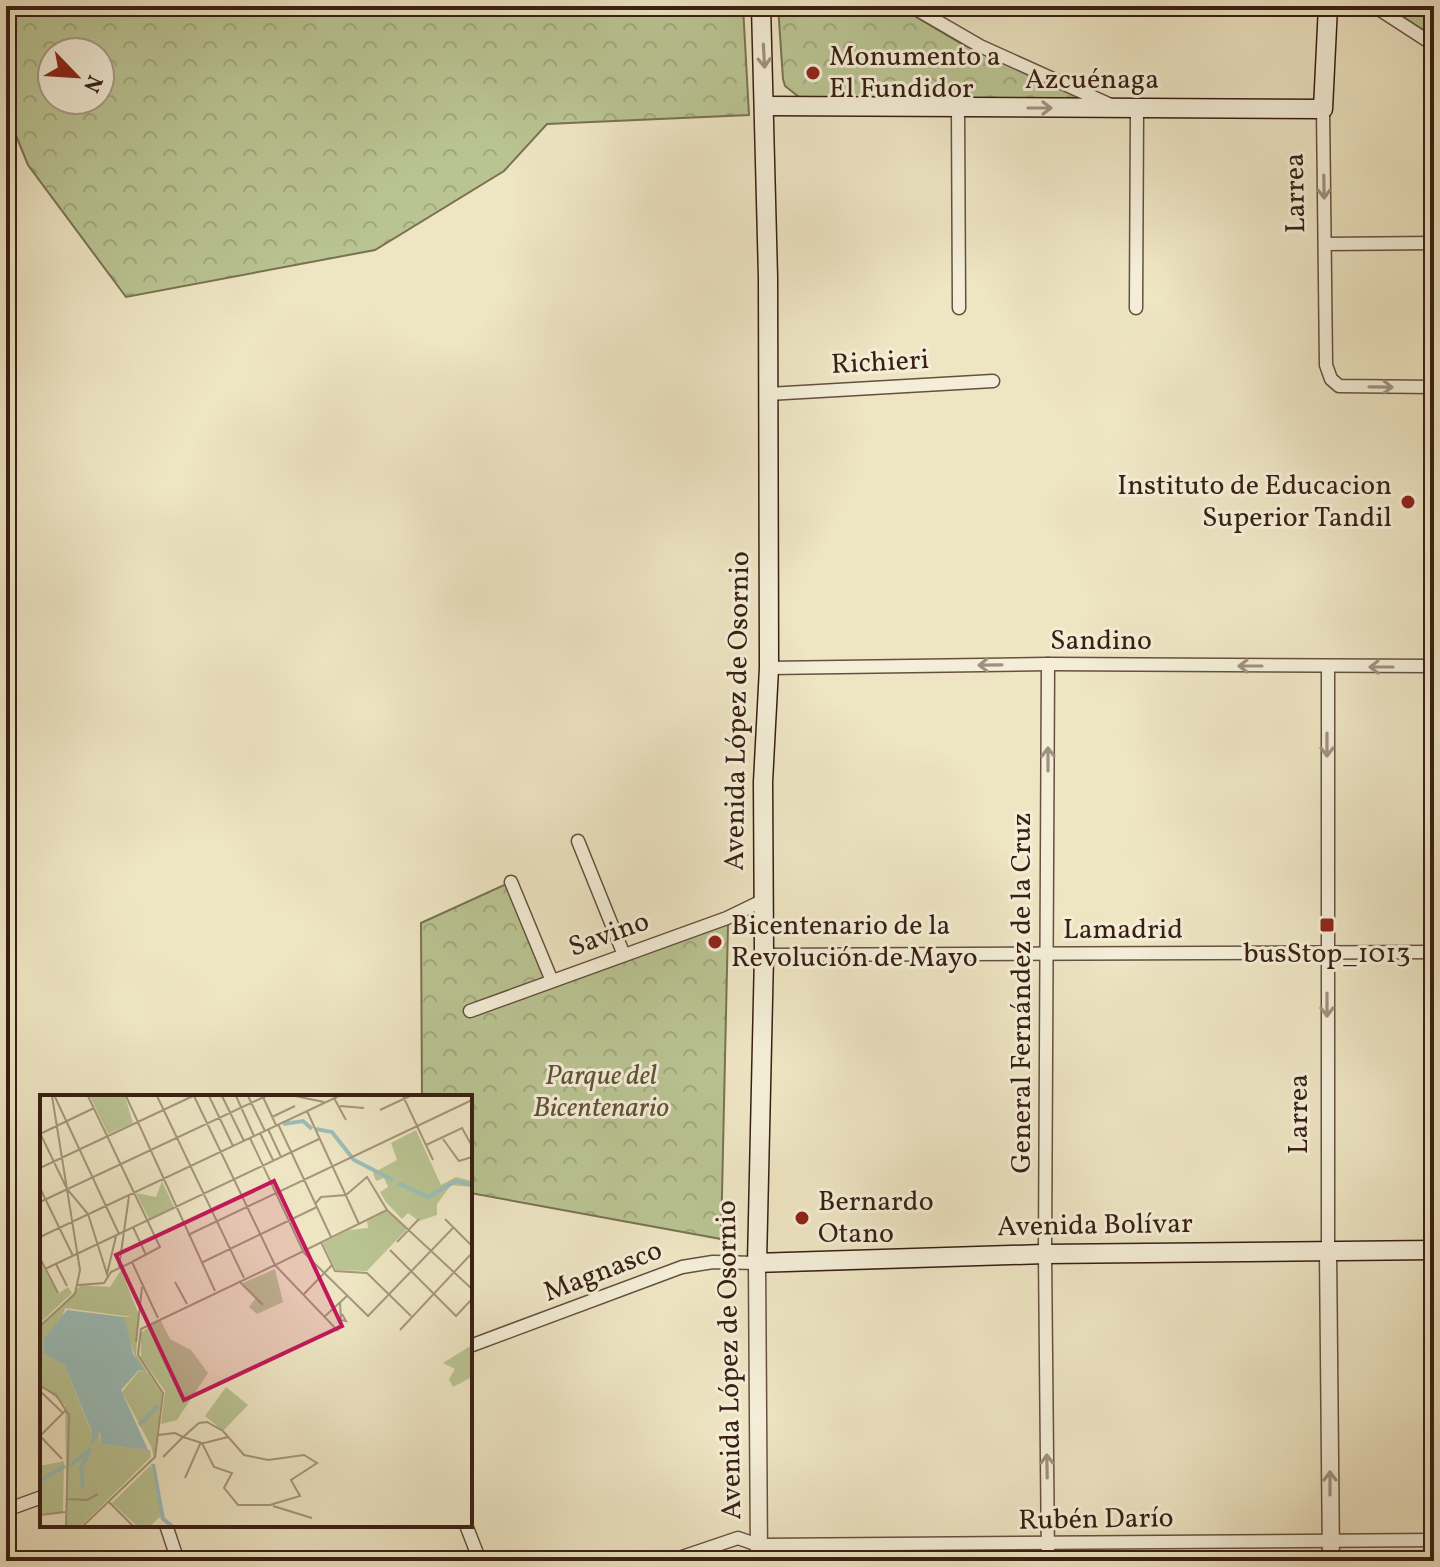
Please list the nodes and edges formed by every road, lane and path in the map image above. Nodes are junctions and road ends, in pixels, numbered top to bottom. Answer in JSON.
{"nodes":[{"id":1,"x":761,"y":6,"type":"edge"},
{"id":2,"x":911,"y":6,"type":"edge"},
{"id":3,"x":1328,"y":6,"type":"edge"},
{"id":4,"x":1374,"y":6,"type":"edge"},
{"id":5,"x":1434,"y":45,"type":"edge"},
{"id":6,"x":766,"y":106,"type":"junction"},
{"id":7,"x":958,"y":107,"type":"junction"},
{"id":8,"x":1127,"y":109,"type":"junction"},
{"id":9,"x":1323,"y":109,"type":"junction"},
{"id":10,"x":1434,"y":243,"type":"edge"},
{"id":11,"x":1325,"y":244,"type":"junction"},
{"id":12,"x":959,"y":308,"type":"dead end"},
{"id":13,"x":1136,"y":308,"type":"dead end"},
{"id":14,"x":993,"y":381,"type":"dead end"},
{"id":15,"x":1434,"y":387,"type":"edge"},
{"id":16,"x":768,"y":394,"type":"junction"},
{"id":17,"x":1048,"y":664,"type":"junction"},
{"id":18,"x":1434,"y":666,"type":"edge"},
{"id":19,"x":1328,"y":667,"type":"junction"},
{"id":20,"x":769,"y":668,"type":"junction"},
{"id":21,"x":578,"y":841,"type":"dead end"},
{"id":22,"x":511,"y":882,"type":"dead end"},
{"id":23,"x":764,"y":900,"type":"junction"},
{"id":24,"x":1434,"y":952,"type":"edge"},
{"id":25,"x":1326,"y":953,"type":"junction"},
{"id":26,"x":1046,"y":954,"type":"junction"},
{"id":27,"x":624,"y":955,"type":"junction"},
{"id":28,"x":764,"y":955,"type":"junction"},
{"id":29,"x":552,"y":981,"type":"junction"},
{"id":30,"x":470,"y":1011,"type":"dead end"},
{"id":31,"x":1434,"y":1250,"type":"edge"},
{"id":32,"x":1328,"y":1251,"type":"junction"},
{"id":33,"x":1045,"y":1254,"type":"junction"},
{"id":34,"x":757,"y":1263,"type":"junction"},
{"id":35,"x":472,"y":1345,"type":"edge"},
{"id":36,"x":40,"y":1498,"type":"edge"},
{"id":37,"x":6,"y":1510,"type":"edge"},
{"id":38,"x":167,"y":1527,"type":"edge"},
{"id":39,"x":467,"y":1527,"type":"edge"},
{"id":40,"x":1434,"y":1540,"type":"edge"},
{"id":41,"x":1330,"y":1541,"type":"junction"},
{"id":42,"x":1048,"y":1544,"type":"junction"},
{"id":43,"x":759,"y":1553,"type":"edge"},
{"id":44,"x":178,"y":1561,"type":"edge"},
{"id":45,"x":480,"y":1561,"type":"edge"},
{"id":46,"x":670,"y":1561,"type":"edge"},
{"id":47,"x":1048,"y":1561,"type":"edge"},
{"id":48,"x":1331,"y":1561,"type":"edge"}],
"edges":[{"from":1,"to":6,"type":"main road","name":"Avenida López de Osornio","one_way":true},
{"from":2,"to":8,"type":"street"},
{"from":3,"to":9,"type":"main road","name":"Larrea"},
{"from":4,"to":5,"type":"street"},
{"from":6,"to":7,"type":"main road","name":"Azcuénaga"},
{"from":6,"to":16,"type":"main road","name":"Avenida López de Osornio"},
{"from":7,"to":8,"type":"main road","name":"Azcuénaga","one_way":true},
{"from":7,"to":12,"type":"street"},
{"from":8,"to":9,"type":"main road","name":"Azcuénaga"},
{"from":8,"to":13,"type":"street"},
{"from":9,"to":11,"type":"street","name":"Larrea","one_way":true},
{"from":10,"to":11,"type":"street"},
{"from":11,"to":15,"type":"street","name":"Larrea","one_way":true},
{"from":14,"to":16,"type":"street","name":"Richieri"},
{"from":16,"to":20,"type":"main road","name":"Avenida López de Osornio"},
{"from":19,"to":17,"type":"street","name":"Sandino","one_way":true},
{"from":17,"to":20,"type":"street","name":"Sandino","one_way":true},
{"from":26,"to":17,"type":"street","name":"General Fernández de la Cruz","one_way":true},
{"from":18,"to":19,"type":"street","name":"Sandino","one_way":true},
{"from":19,"to":25,"type":"street","name":"Larrea","one_way":true},
{"from":20,"to":23,"type":"main road","name":"Avenida López de Osornio"},
{"from":21,"to":27,"type":"street"},
{"from":22,"to":29,"type":"street"},
{"from":23,"to":27,"type":"street","name":"Savino"},
{"from":23,"to":28,"type":"main road","name":"Avenida López de Osornio"},
{"from":24,"to":25,"type":"street","name":"Lamadrid"},
{"from":25,"to":26,"type":"street","name":"Lamadrid"},
{"from":25,"to":32,"type":"street","name":"Larrea","one_way":true},
{"from":26,"to":28,"type":"street","name":"Lamadrid"},
{"from":26,"to":33,"type":"street","name":"General Fernández de la Cruz"},
{"from":27,"to":29,"type":"street","name":"Savino"},
{"from":28,"to":34,"type":"main road","name":"Avenida López de Osornio"},
{"from":29,"to":30,"type":"street","name":"Savino"},
{"from":31,"to":32,"type":"main road","name":"Avenida Bolívar"},
{"from":32,"to":33,"type":"main road","name":"Avenida Bolívar"},
{"from":41,"to":32,"type":"street","name":"Larrea","one_way":true},
{"from":33,"to":34,"type":"main road","name":"Avenida Bolívar"},
{"from":42,"to":33,"type":"street","name":"General Fernández de la Cruz","one_way":true},
{"from":34,"to":35,"type":"street","name":"Magnasco"},
{"from":34,"to":43,"type":"street","name":"Avenida López de Osornio"},
{"from":36,"to":37,"type":"street"},
{"from":38,"to":44,"type":"street"},
{"from":39,"to":45,"type":"street"},
{"from":40,"to":41,"type":"street","name":"Rubén Darío"},
{"from":41,"to":42,"type":"street","name":"Rubén Darío"},
{"from":41,"to":48,"type":"street","name":"Larrea"},
{"from":42,"to":43,"type":"street","name":"Rubén Darío"},
{"from":42,"to":47,"type":"street","name":"General Fernández de la Cruz"},
{"from":43,"to":46,"type":"street","name":"Rubén Darío"}]}
